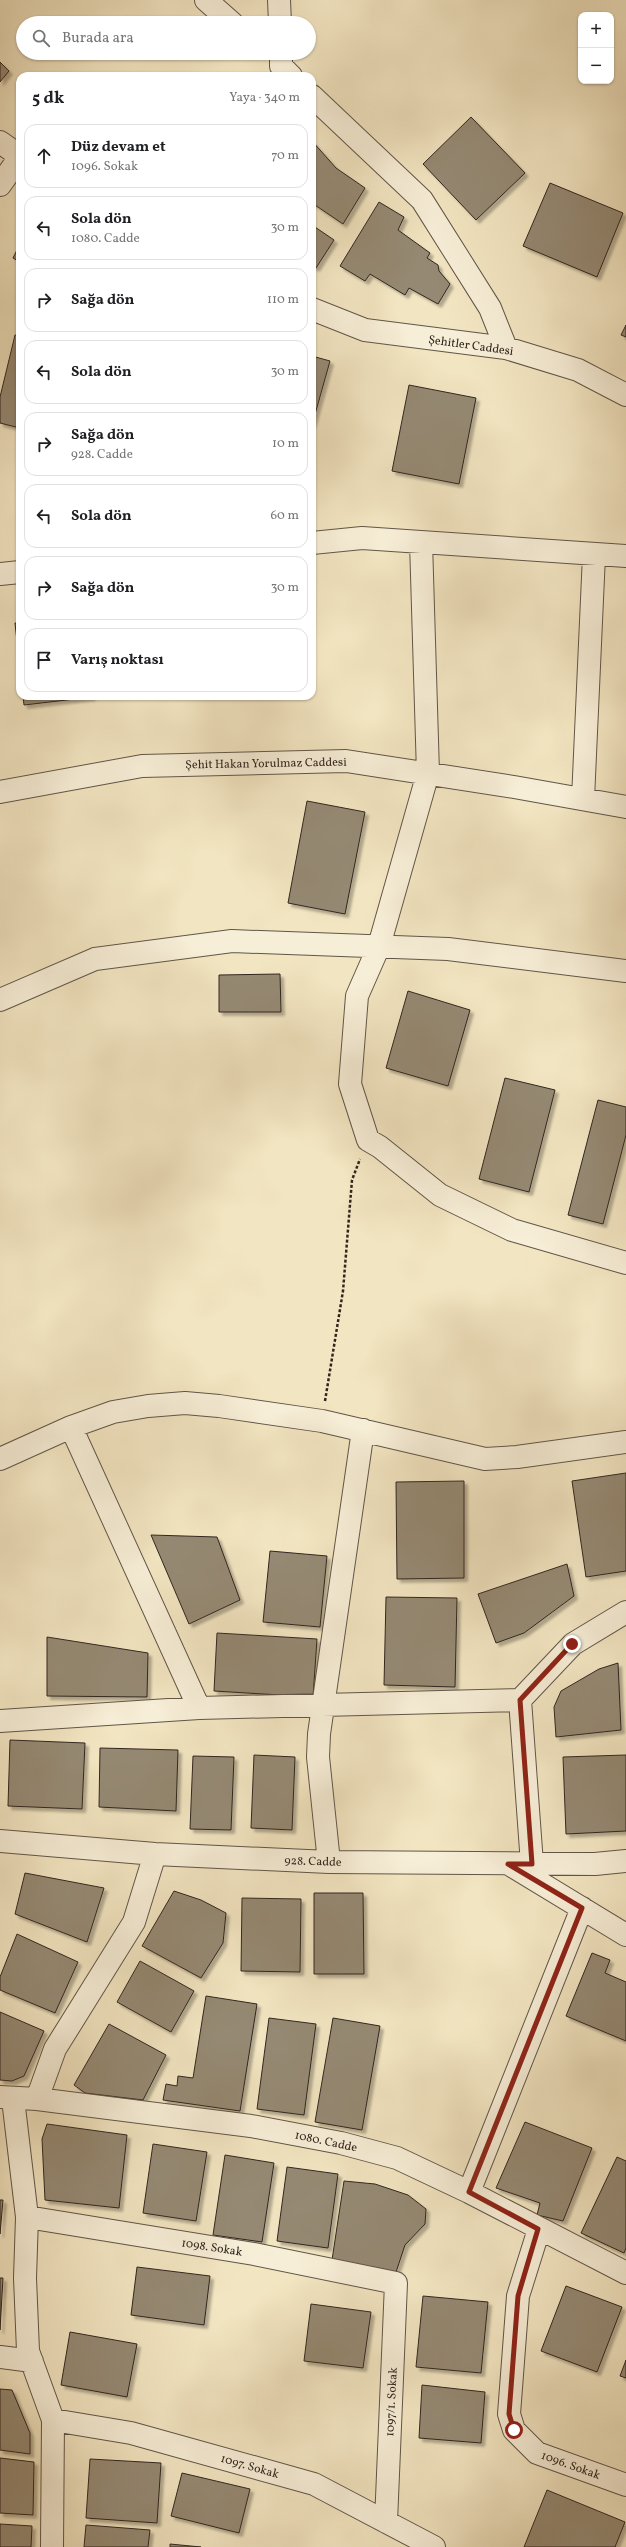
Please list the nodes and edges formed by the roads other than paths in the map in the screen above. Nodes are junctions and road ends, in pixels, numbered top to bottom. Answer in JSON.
{"nodes":[{"id":1,"x":206,"y":0,"type":"edge"},
{"id":2,"x":279,"y":0,"type":"edge"},
{"id":3,"x":224,"y":16,"type":"edge"},
{"id":4,"x":280,"y":16,"type":"edge"},
{"id":5,"x":316,"y":100,"type":"edge"},
{"id":6,"x":0,"y":142,"type":"edge"},
{"id":7,"x":16,"y":154,"type":"edge"},
{"id":8,"x":16,"y":163,"type":"edge"},
{"id":9,"x":0,"y":185,"type":"edge"},
{"id":10,"x":316,"y":311,"type":"edge"},
{"id":11,"x":506,"y":348,"type":"junction"},
{"id":12,"x":626,"y":395,"type":"edge"},
{"id":13,"x":421,"y":542,"type":"junction"},
{"id":14,"x":316,"y":543,"type":"edge"},
{"id":15,"x":594,"y":555,"type":"junction"},
{"id":16,"x":626,"y":556,"type":"edge"},
{"id":17,"x":16,"y":572,"type":"edge"},
{"id":18,"x":0,"y":574,"type":"edge"},
{"id":19,"x":428,"y":774,"type":"junction"},
{"id":20,"x":0,"y":792,"type":"edge"},
{"id":21,"x":583,"y":799,"type":"junction"},
{"id":22,"x":626,"y":807,"type":"edge"},
{"id":23,"x":379,"y":946,"type":"junction"},
{"id":24,"x":626,"y":971,"type":"edge"},
{"id":25,"x":0,"y":1000,"type":"edge"},
{"id":26,"x":626,"y":1263,"type":"edge"},
{"id":27,"x":71,"y":1427,"type":"junction"},
{"id":28,"x":363,"y":1430,"type":"junction"},
{"id":29,"x":626,"y":1442,"type":"edge"},
{"id":30,"x":0,"y":1458,"type":"edge"},
{"id":31,"x":626,"y":1612,"type":"edge"},
{"id":32,"x":520,"y":1700,"type":"junction"},
{"id":33,"x":324,"y":1705,"type":"junction"},
{"id":34,"x":199,"y":1708,"type":"junction"},
{"id":35,"x":0,"y":1721,"type":"edge"},
{"id":36,"x":0,"y":1841,"type":"edge"},
{"id":37,"x":155,"y":1854,"type":"junction"},
{"id":38,"x":626,"y":1861,"type":"edge"},
{"id":39,"x":329,"y":1862,"type":"junction"},
{"id":40,"x":508,"y":1864,"type":"junction"},
{"id":41,"x":532,"y":1864,"type":"junction"},
{"id":42,"x":582,"y":1908,"type":"junction"},
{"id":43,"x":626,"y":1935,"type":"edge"},
{"id":44,"x":7,"y":2098,"type":"edge"},
{"id":45,"x":37,"y":2099,"type":"junction"},
{"id":46,"x":469,"y":2192,"type":"junction"},
{"id":47,"x":27,"y":2218,"type":"junction"},
{"id":48,"x":538,"y":2229,"type":"junction"},
{"id":49,"x":626,"y":2273,"type":"edge"},
{"id":50,"x":396,"y":2283,"type":"joint"},
{"id":51,"x":0,"y":2357,"type":"edge"},
{"id":52,"x":32,"y":2361,"type":"junction"},
{"id":53,"x":52,"y":2420,"type":"junction"},
{"id":54,"x":626,"y":2485,"type":"edge"},
{"id":55,"x":386,"y":2522,"type":"junction"},
{"id":56,"x":52,"y":2547,"type":"edge"},
{"id":57,"x":434,"y":2547,"type":"edge"}],
"edges":[{"from":1,"to":3,"type":"street"},
{"from":2,"to":4,"type":"street"},
{"from":5,"to":11,"type":"street"},
{"from":6,"to":7,"type":"street"},
{"from":8,"to":9,"type":"street"},
{"from":10,"to":11,"type":"street","name":"Şehitler Caddesi"},
{"from":11,"to":12,"type":"street","name":"Şehitler Caddesi"},
{"from":13,"to":14,"type":"street"},
{"from":13,"to":15,"type":"street"},
{"from":13,"to":19,"type":"street"},
{"from":15,"to":16,"type":"street"},
{"from":15,"to":21,"type":"street"},
{"from":17,"to":18,"type":"street"},
{"from":19,"to":20,"type":"street","name":"Şehit Hakan Yorulmaz Caddesi"},
{"from":19,"to":21,"type":"street","name":"Şehit Hakan Yorulmaz Caddesi"},
{"from":19,"to":23,"type":"street"},
{"from":21,"to":22,"type":"street","name":"Şehit Hakan Yorulmaz Caddesi"},
{"from":23,"to":24,"type":"street"},
{"from":23,"to":25,"type":"street"},
{"from":23,"to":26,"type":"street"},
{"from":27,"to":28,"type":"street"},
{"from":27,"to":30,"type":"street"},
{"from":27,"to":34,"type":"street"},
{"from":28,"to":29,"type":"street"},
{"from":28,"to":33,"type":"street"},
{"from":31,"to":32,"type":"street"},
{"from":32,"to":33,"type":"street"},
{"from":32,"to":41,"type":"street"},
{"from":33,"to":34,"type":"street"},
{"from":33,"to":39,"type":"street"},
{"from":34,"to":35,"type":"street"},
{"from":36,"to":37,"type":"street","name":"928. Cadde"},
{"from":37,"to":39,"type":"street","name":"928. Cadde"},
{"from":37,"to":45,"type":"street"},
{"from":38,"to":41,"type":"street","name":"928. Cadde"},
{"from":39,"to":40,"type":"street","name":"928. Cadde"},
{"from":40,"to":41,"type":"street","name":"928. Cadde"},
{"from":40,"to":42,"type":"street"},
{"from":42,"to":43,"type":"street"},
{"from":42,"to":46,"type":"street"},
{"from":44,"to":45,"type":"street","name":"1080. Cadde"},
{"from":44,"to":47,"type":"street"},
{"from":45,"to":46,"type":"street","name":"1080. Cadde"},
{"from":46,"to":48,"type":"street","name":"1080. Cadde"},
{"from":47,"to":50,"type":"street","name":"1098. Sokak"},
{"from":47,"to":52,"type":"street"},
{"from":48,"to":49,"type":"street","name":"1080. Cadde"},
{"from":48,"to":54,"type":"street","name":"1096. Sokak"},
{"from":50,"to":55,"type":"street","name":"1097/1. Sokak"},
{"from":51,"to":52,"type":"street"},
{"from":52,"to":53,"type":"street"},
{"from":53,"to":55,"type":"street","name":"1097. Sokak"},
{"from":53,"to":56,"type":"street"},
{"from":55,"to":57,"type":"street","name":"1097. Sokak"}]}
